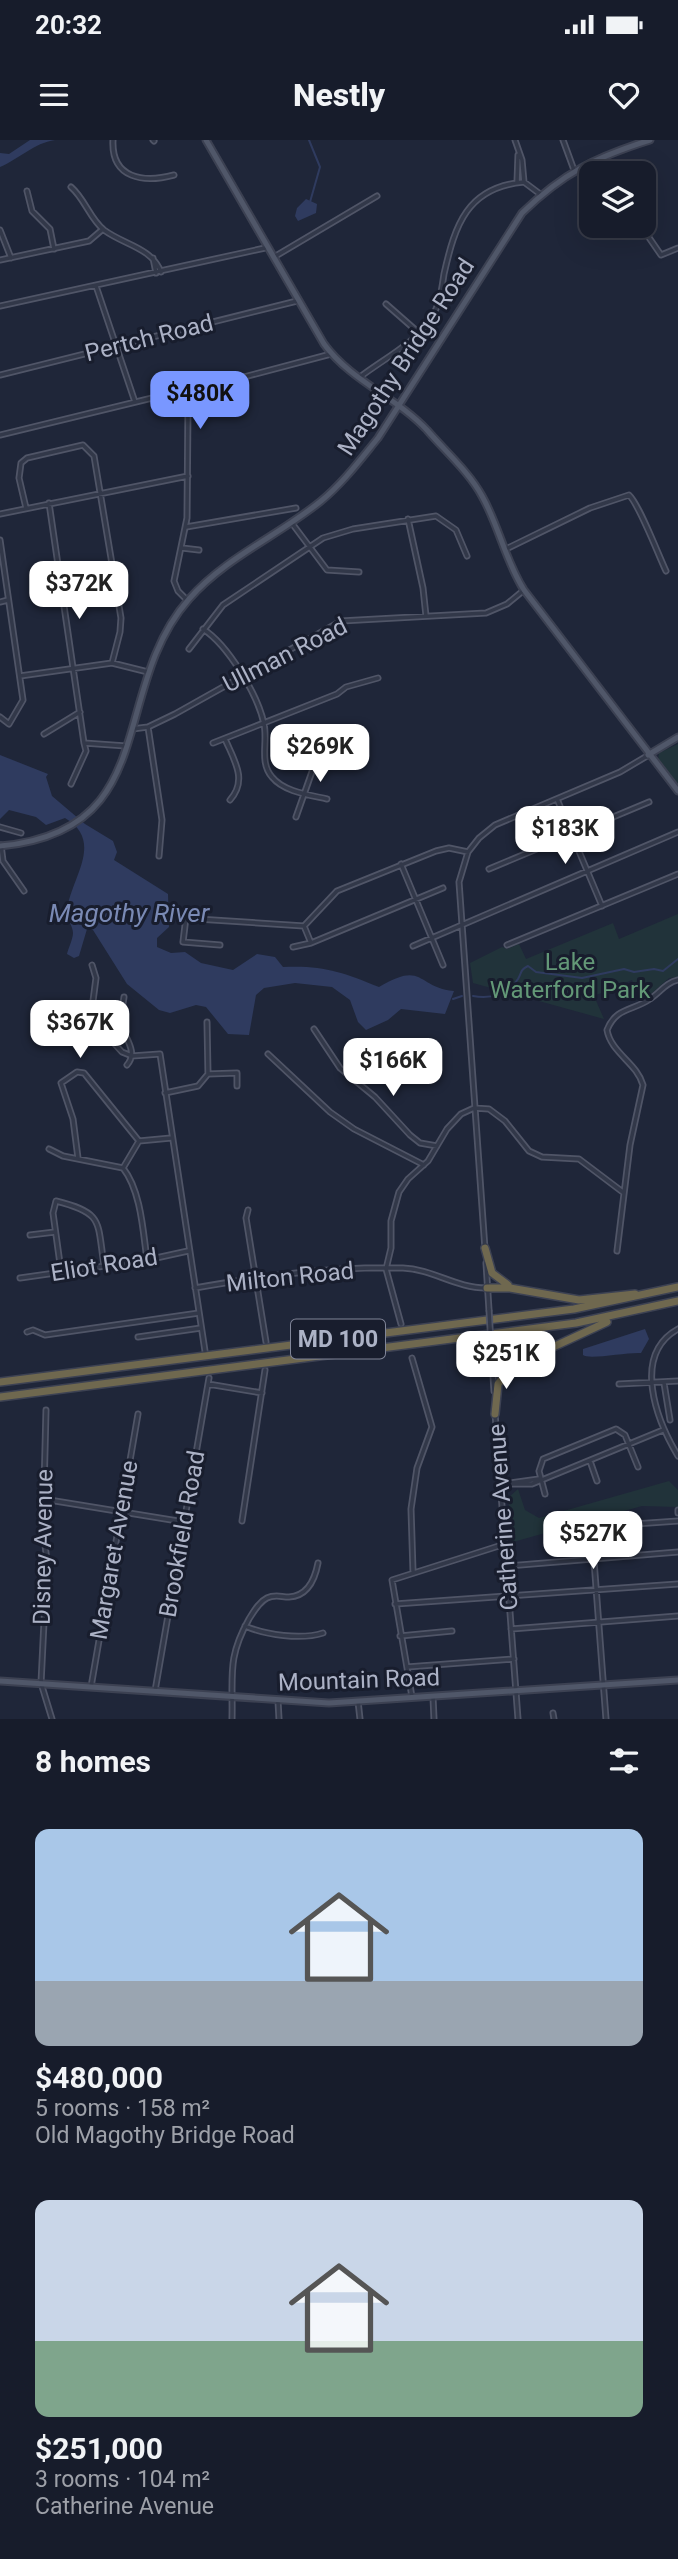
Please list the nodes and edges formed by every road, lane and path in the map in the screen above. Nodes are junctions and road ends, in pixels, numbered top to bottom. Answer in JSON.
{"nodes":[{"id":1,"x":113,"y":140,"type":"edge"},
{"id":2,"x":206,"y":140,"type":"edge"},
{"id":3,"x":515,"y":140,"type":"edge"},
{"id":4,"x":563,"y":140,"type":"edge"},
{"id":5,"x":650,"y":140,"type":"edge"},
{"id":6,"x":519,"y":152,"type":"junction"},
{"id":7,"x":595,"y":159,"type":"joint"},
{"id":8,"x":574,"y":170,"type":"junction"},
{"id":9,"x":174,"y":175,"type":"dead end"},
{"id":10,"x":517,"y":182,"type":"junction"},
{"id":11,"x":524,"y":182,"type":"junction"},
{"id":12,"x":71,"y":187,"type":"dead end"},
{"id":13,"x":27,"y":191,"type":"dead end"},
{"id":14,"x":540,"y":194,"type":"junction"},
{"id":15,"x":377,"y":196,"type":"dead end"},
{"id":16,"x":103,"y":229,"type":"junction"},
{"id":17,"x":0,"y":230,"type":"edge"},
{"id":18,"x":649,"y":238,"type":"edge"},
{"id":19,"x":265,"y":248,"type":"junction"},
{"id":20,"x":678,"y":248,"type":"edge"},
{"id":21,"x":54,"y":249,"type":"junction"},
{"id":22,"x":11,"y":258,"type":"junction"},
{"id":23,"x":272,"y":258,"type":"junction"},
{"id":24,"x":0,"y":260,"type":"edge"},
{"id":25,"x":157,"y":272,"type":"junction"},
{"id":26,"x":96,"y":286,"type":"junction"},
{"id":27,"x":297,"y":301,"type":"junction"},
{"id":28,"x":386,"y":304,"type":"dead end"},
{"id":29,"x":0,"y":306,"type":"edge"},
{"id":30,"x":419,"y":333,"type":"junction"},
{"id":31,"x":117,"y":346,"type":"junction"},
{"id":32,"x":331,"y":354,"type":"junction"},
{"id":33,"x":0,"y":374,"type":"edge"},
{"id":34,"x":359,"y":378,"type":"junction"},
{"id":35,"x":185,"y":390,"type":"dead end"},
{"id":36,"x":135,"y":402,"type":"junction"},
{"id":37,"x":398,"y":406,"type":"junction"},
{"id":38,"x":0,"y":435,"type":"edge"},
{"id":39,"x":188,"y":476,"type":"junction"},
{"id":40,"x":102,"y":493,"type":"junction"},
{"id":41,"x":49,"y":503,"type":"junction"},
{"id":42,"x":26,"y":508,"type":"junction"},
{"id":43,"x":296,"y":508,"type":"dead end"},
{"id":44,"x":0,"y":514,"type":"edge"},
{"id":45,"x":408,"y":519,"type":"junction"},
{"id":46,"x":291,"y":522,"type":"junction"},
{"id":47,"x":186,"y":527,"type":"junction"},
{"id":48,"x":0,"y":540,"type":"edge"},
{"id":49,"x":307,"y":547,"type":"junction"},
{"id":50,"x":182,"y":548,"type":"junction"},
{"id":51,"x":199,"y":550,"type":"dead end"},
{"id":52,"x":504,"y":550,"type":"junction"},
{"id":53,"x":467,"y":556,"type":"dead end"},
{"id":54,"x":666,"y":571,"type":"dead end"},
{"id":55,"x":359,"y":572,"type":"dead end"},
{"id":56,"x":524,"y":590,"type":"junction"},
{"id":57,"x":8,"y":600,"type":"junction"},
{"id":58,"x":188,"y":601,"type":"junction"},
{"id":59,"x":0,"y":602,"type":"edge"},
{"id":60,"x":426,"y":616,"type":"junction"},
{"id":61,"x":203,"y":629,"type":"junction"},
{"id":62,"x":189,"y":649,"type":"dead end"},
{"id":63,"x":112,"y":663,"type":"junction"},
{"id":64,"x":73,"y":668,"type":"junction"},
{"id":65,"x":148,"y":672,"type":"junction"},
{"id":66,"x":20,"y":676,"type":"junction"},
{"id":67,"x":241,"y":677,"type":"junction"},
{"id":68,"x":378,"y":678,"type":"dead end"},
{"id":69,"x":80,"y":712,"type":"junction"},
{"id":70,"x":0,"y":717,"type":"edge"},
{"id":71,"x":264,"y":724,"type":"junction"},
{"id":72,"x":148,"y":727,"type":"junction"},
{"id":73,"x":132,"y":729,"type":"junction"},
{"id":74,"x":44,"y":734,"type":"dead end"},
{"id":75,"x":678,"y":737,"type":"edge"},
{"id":76,"x":225,"y":738,"type":"junction"},
{"id":77,"x":84,"y":743,"type":"junction"},
{"id":78,"x":213,"y":743,"type":"dead end"},
{"id":79,"x":338,"y":745,"type":"dead end"},
{"id":80,"x":128,"y":747,"type":"junction"},
{"id":81,"x":648,"y":755,"type":"junction"},
{"id":82,"x":71,"y":784,"type":"dead end"},
{"id":83,"x":678,"y":791,"type":"edge"},
{"id":84,"x":305,"y":793,"type":"junction"},
{"id":85,"x":327,"y":799,"type":"dead end"},
{"id":86,"x":557,"y":799,"type":"junction"},
{"id":87,"x":230,"y":800,"type":"dead end"},
{"id":88,"x":649,"y":803,"type":"dead end"},
{"id":89,"x":296,"y":817,"type":"dead end"},
{"id":90,"x":0,"y":827,"type":"edge"},
{"id":91,"x":678,"y":832,"type":"edge"},
{"id":92,"x":21,"y":833,"type":"dead end"},
{"id":93,"x":572,"y":834,"type":"junction"},
{"id":94,"x":0,"y":845,"type":"edge"},
{"id":95,"x":468,"y":852,"type":"junction"},
{"id":96,"x":159,"y":856,"type":"dead end"},
{"id":97,"x":401,"y":864,"type":"junction"},
{"id":98,"x":489,"y":869,"type":"dead end"},
{"id":99,"x":587,"y":870,"type":"junction"},
{"id":100,"x":678,"y":874,"type":"edge"},
{"id":101,"x":443,"y":888,"type":"dead end"},
{"id":102,"x":24,"y":891,"type":"dead end"},
{"id":103,"x":416,"y":899,"type":"junction"},
{"id":104,"x":602,"y":906,"type":"junction"},
{"id":105,"x":461,"y":922,"type":"junction"},
{"id":106,"x":303,"y":926,"type":"junction"},
{"id":107,"x":431,"y":936,"type":"junction"},
{"id":108,"x":311,"y":943,"type":"junction"},
{"id":109,"x":220,"y":945,"type":"dead end"},
{"id":110,"x":507,"y":945,"type":"dead end"},
{"id":111,"x":413,"y":946,"type":"dead end"},
{"id":112,"x":293,"y":947,"type":"dead end"},
{"id":113,"x":92,"y":965,"type":"dead end"},
{"id":114,"x":443,"y":965,"type":"dead end"},
{"id":115,"x":678,"y":980,"type":"edge"},
{"id":116,"x":124,"y":997,"type":"dead end"},
{"id":117,"x":207,"y":1022,"type":"dead end"},
{"id":118,"x":314,"y":1029,"type":"dead end"},
{"id":119,"x":268,"y":1054,"type":"dead end"},
{"id":120,"x":132,"y":1056,"type":"junction"},
{"id":121,"x":127,"y":1065,"type":"dead end"},
{"id":122,"x":208,"y":1074,"type":"junction"},
{"id":123,"x":237,"y":1086,"type":"dead end"},
{"id":124,"x":165,"y":1093,"type":"junction"},
{"id":125,"x":474,"y":1108,"type":"junction"},
{"id":126,"x":172,"y":1138,"type":"junction"},
{"id":127,"x":139,"y":1141,"type":"junction"},
{"id":128,"x":437,"y":1146,"type":"junction"},
{"id":129,"x":49,"y":1149,"type":"dead end"},
{"id":130,"x":78,"y":1158,"type":"junction"},
{"id":131,"x":424,"y":1164,"type":"junction"},
{"id":132,"x":123,"y":1168,"type":"junction"},
{"id":133,"x":624,"y":1193,"type":"junction"},
{"id":134,"x":247,"y":1210,"type":"dead end"},
{"id":135,"x":55,"y":1232,"type":"junction"},
{"id":136,"x":30,"y":1235,"type":"dead end"},
{"id":137,"x":485,"y":1248,"type":"junction"},
{"id":138,"x":188,"y":1251,"type":"junction"},
{"id":139,"x":617,"y":1251,"type":"dead end"},
{"id":140,"x":147,"y":1260,"type":"junction"},
{"id":141,"x":104,"y":1265,"type":"junction"},
{"id":142,"x":386,"y":1269,"type":"junction"},
{"id":143,"x":61,"y":1272,"type":"junction"},
{"id":144,"x":20,"y":1278,"type":"dead end"},
{"id":145,"x":254,"y":1278,"type":"junction"},
{"id":146,"x":195,"y":1288,"type":"junction"},
{"id":147,"x":487,"y":1288,"type":"junction"},
{"id":148,"x":676,"y":1288,"type":"edge"},
{"id":149,"x":522,"y":1290,"type":"junction"},
{"id":150,"x":678,"y":1301,"type":"edge"},
{"id":151,"x":665,"y":1305,"type":"junction"},
{"id":152,"x":199,"y":1313,"type":"junction"},
{"id":153,"x":401,"y":1324,"type":"dead end"},
{"id":154,"x":201,"y":1328,"type":"junction"},
{"id":155,"x":678,"y":1329,"type":"edge"},
{"id":156,"x":27,"y":1332,"type":"dead end"},
{"id":157,"x":138,"y":1337,"type":"dead end"},
{"id":158,"x":265,"y":1342,"type":"dead end"},
{"id":159,"x":205,"y":1351,"type":"dead end"},
{"id":160,"x":412,"y":1358,"type":"dead end"},
{"id":161,"x":512,"y":1366,"type":"junction"},
{"id":162,"x":493,"y":1369,"type":"junction"},
{"id":163,"x":265,"y":1370,"type":"dead end"},
{"id":164,"x":209,"y":1377,"type":"dead end"},
{"id":165,"x":133,"y":1380,"type":"junction"},
{"id":166,"x":651,"y":1381,"type":"junction"},
{"id":167,"x":678,"y":1381,"type":"edge"},
{"id":168,"x":0,"y":1382,"type":"edge"},
{"id":169,"x":664,"y":1383,"type":"junction"},
{"id":170,"x":208,"y":1384,"type":"junction"},
{"id":171,"x":619,"y":1384,"type":"dead end"},
{"id":172,"x":262,"y":1393,"type":"junction"},
{"id":173,"x":0,"y":1397,"type":"edge"},
{"id":174,"x":0,"y":1402,"type":"edge"},
{"id":175,"x":46,"y":1410,"type":"dead end"},
{"id":176,"x":495,"y":1413,"type":"junction"},
{"id":177,"x":138,"y":1414,"type":"dead end"},
{"id":178,"x":670,"y":1420,"type":"dead end"},
{"id":179,"x":663,"y":1430,"type":"junction"},
{"id":180,"x":629,"y":1444,"type":"junction"},
{"id":181,"x":678,"y":1456,"type":"edge"},
{"id":182,"x":590,"y":1461,"type":"junction"},
{"id":183,"x":638,"y":1467,"type":"dead end"},
{"id":184,"x":541,"y":1479,"type":"junction"},
{"id":185,"x":597,"y":1481,"type":"dead end"},
{"id":186,"x":502,"y":1484,"type":"junction"},
{"id":187,"x":509,"y":1486,"type":"junction"},
{"id":188,"x":545,"y":1494,"type":"dead end"},
{"id":189,"x":502,"y":1495,"type":"junction"},
{"id":190,"x":43,"y":1499,"type":"junction"},
{"id":191,"x":121,"y":1512,"type":"junction"},
{"id":192,"x":242,"y":1521,"type":"dead end"},
{"id":193,"x":678,"y":1521,"type":"edge"},
{"id":194,"x":184,"y":1522,"type":"junction"},
{"id":195,"x":505,"y":1544,"type":"junction"},
{"id":196,"x":678,"y":1552,"type":"edge"},
{"id":197,"x":594,"y":1558,"type":"junction"},
{"id":198,"x":318,"y":1563,"type":"dead end"},
{"id":199,"x":506,"y":1566,"type":"junction"},
{"id":200,"x":413,"y":1572,"type":"junction"},
{"id":201,"x":678,"y":1584,"type":"edge"},
{"id":202,"x":596,"y":1590,"type":"junction"},
{"id":203,"x":510,"y":1596,"type":"junction"},
{"id":204,"x":395,"y":1604,"type":"junction"},
{"id":205,"x":678,"y":1616,"type":"edge"},
{"id":206,"x":598,"y":1621,"type":"junction"},
{"id":207,"x":245,"y":1626,"type":"junction"},
{"id":208,"x":511,"y":1629,"type":"junction"},
{"id":209,"x":452,"y":1631,"type":"dead end"},
{"id":210,"x":323,"y":1633,"type":"dead end"},
{"id":211,"x":400,"y":1636,"type":"junction"},
{"id":212,"x":514,"y":1659,"type":"junction"},
{"id":213,"x":407,"y":1667,"type":"junction"},
{"id":214,"x":678,"y":1680,"type":"edge"},
{"id":215,"x":0,"y":1681,"type":"edge"},
{"id":216,"x":41,"y":1683,"type":"junction"},
{"id":217,"x":603,"y":1685,"type":"junction"},
{"id":218,"x":91,"y":1687,"type":"junction"},
{"id":219,"x":517,"y":1690,"type":"junction"},
{"id":220,"x":155,"y":1691,"type":"junction"},
{"id":221,"x":433,"y":1696,"type":"junction"},
{"id":222,"x":233,"y":1697,"type":"junction"},
{"id":223,"x":412,"y":1698,"type":"junction"},
{"id":224,"x":358,"y":1701,"type":"junction"},
{"id":225,"x":278,"y":1702,"type":"junction"},
{"id":226,"x":52,"y":1719,"type":"edge"},
{"id":227,"x":232,"y":1719,"type":"edge"},
{"id":228,"x":279,"y":1719,"type":"edge"},
{"id":229,"x":360,"y":1719,"type":"edge"},
{"id":230,"x":434,"y":1719,"type":"edge"},
{"id":231,"x":518,"y":1719,"type":"edge"},
{"id":232,"x":606,"y":1719,"type":"edge"}],
"edges":[{"from":1,"to":9,"type":"street"},
{"from":2,"to":19,"type":"main road"},
{"from":3,"to":6,"type":"street"},
{"from":4,"to":8,"type":"street"},
{"from":5,"to":7,"type":"main road","name":"Magothy Bridge Road"},
{"from":6,"to":10,"type":"street"},
{"from":6,"to":11,"type":"street"},
{"from":7,"to":8,"type":"main road","name":"Magothy Bridge Road"},
{"from":8,"to":14,"type":"main road","name":"Magothy Bridge Road"},
{"from":10,"to":11,"type":"street"},
{"from":10,"to":30,"type":"street"},
{"from":11,"to":14,"type":"street"},
{"from":12,"to":16,"type":"street"},
{"from":13,"to":21,"type":"street"},
{"from":14,"to":37,"type":"main road","name":"Magothy Bridge Road"},
{"from":15,"to":23,"type":"street"},
{"from":16,"to":21,"type":"street"},
{"from":16,"to":25,"type":"street"},
{"from":17,"to":22,"type":"street"},
{"from":18,"to":20,"type":"street"},
{"from":19,"to":23,"type":"main road"},
{"from":19,"to":25,"type":"street"},
{"from":21,"to":22,"type":"street"},
{"from":22,"to":24,"type":"street"},
{"from":23,"to":27,"type":"main road"},
{"from":25,"to":26,"type":"street"},
{"from":26,"to":29,"type":"street"},
{"from":26,"to":31,"type":"street"},
{"from":27,"to":31,"type":"street","name":"Pertch Road"},
{"from":27,"to":32,"type":"main road"},
{"from":28,"to":30,"type":"street"},
{"from":30,"to":34,"type":"street"},
{"from":31,"to":33,"type":"street","name":"Pertch Road"},
{"from":31,"to":36,"type":"street"},
{"from":32,"to":34,"type":"main road"},
{"from":32,"to":39,"type":"street"},
{"from":34,"to":37,"type":"main road"},
{"from":35,"to":36,"type":"street"},
{"from":36,"to":38,"type":"street"},
{"from":37,"to":46,"type":"main road","name":"Magothy Bridge Road"},
{"from":37,"to":52,"type":"main road"},
{"from":39,"to":40,"type":"street"},
{"from":39,"to":47,"type":"street"},
{"from":40,"to":41,"type":"street"},
{"from":40,"to":42,"type":"street"},
{"from":40,"to":63,"type":"street"},
{"from":41,"to":42,"type":"street"},
{"from":41,"to":64,"type":"street"},
{"from":42,"to":44,"type":"street"},
{"from":43,"to":47,"type":"street"},
{"from":45,"to":49,"type":"street"},
{"from":45,"to":53,"type":"street"},
{"from":45,"to":60,"type":"street"},
{"from":46,"to":49,"type":"street"},
{"from":46,"to":58,"type":"main road","name":"Magothy Bridge Road"},
{"from":47,"to":50,"type":"street"},
{"from":48,"to":57,"type":"street"},
{"from":49,"to":55,"type":"street"},
{"from":49,"to":61,"type":"street"},
{"from":50,"to":51,"type":"street"},
{"from":50,"to":58,"type":"street"},
{"from":52,"to":54,"type":"street"},
{"from":52,"to":56,"type":"main road"},
{"from":56,"to":60,"type":"street","name":"Ullman Road"},
{"from":56,"to":81,"type":"main road"},
{"from":57,"to":59,"type":"street"},
{"from":57,"to":66,"type":"street"},
{"from":58,"to":65,"type":"main road","name":"Magothy Bridge Road"},
{"from":60,"to":67,"type":"street","name":"Ullman Road"},
{"from":61,"to":62,"type":"street"},
{"from":61,"to":67,"type":"street"},
{"from":63,"to":64,"type":"street"},
{"from":63,"to":65,"type":"street"},
{"from":64,"to":66,"type":"street"},
{"from":64,"to":69,"type":"street"},
{"from":65,"to":73,"type":"main road","name":"Magothy Bridge Road"},
{"from":66,"to":70,"type":"street"},
{"from":67,"to":71,"type":"street"},
{"from":67,"to":72,"type":"street","name":"Ullman Road"},
{"from":68,"to":71,"type":"street"},
{"from":69,"to":74,"type":"street"},
{"from":69,"to":77,"type":"street"},
{"from":71,"to":76,"type":"street"},
{"from":71,"to":84,"type":"street"},
{"from":72,"to":73,"type":"street","name":"Ullman Road"},
{"from":72,"to":96,"type":"street"},
{"from":73,"to":80,"type":"main road","name":"Magothy Bridge Road"},
{"from":75,"to":81,"type":"main road"},
{"from":76,"to":78,"type":"street"},
{"from":76,"to":87,"type":"street"},
{"from":77,"to":80,"type":"street"},
{"from":77,"to":82,"type":"street"},
{"from":79,"to":84,"type":"street"},
{"from":80,"to":94,"type":"main road","name":"Magothy Bridge Road"},
{"from":81,"to":83,"type":"main road"},
{"from":81,"to":86,"type":"street","name":"Catherine Avenue"},
{"from":84,"to":85,"type":"street"},
{"from":84,"to":89,"type":"street"},
{"from":86,"to":93,"type":"street"},
{"from":86,"to":95,"type":"street","name":"Catherine Avenue"},
{"from":88,"to":93,"type":"street"},
{"from":90,"to":92,"type":"street"},
{"from":91,"to":99,"type":"street"},
{"from":93,"to":98,"type":"street"},
{"from":93,"to":99,"type":"street"},
{"from":94,"to":102,"type":"street"},
{"from":95,"to":97,"type":"street"},
{"from":95,"to":105,"type":"street","name":"Catherine Avenue"},
{"from":97,"to":103,"type":"street"},
{"from":97,"to":106,"type":"street"},
{"from":99,"to":104,"type":"street"},
{"from":99,"to":105,"type":"street"},
{"from":100,"to":104,"type":"street"},
{"from":101,"to":103,"type":"street"},
{"from":103,"to":107,"type":"street"},
{"from":103,"to":108,"type":"street"},
{"from":104,"to":110,"type":"street"},
{"from":105,"to":107,"type":"street"},
{"from":105,"to":125,"type":"street","name":"Catherine Avenue"},
{"from":106,"to":108,"type":"street"},
{"from":106,"to":109,"type":"street"},
{"from":107,"to":111,"type":"street"},
{"from":107,"to":114,"type":"street"},
{"from":108,"to":112,"type":"street"},
{"from":113,"to":120,"type":"street"},
{"from":115,"to":133,"type":"street"},
{"from":116,"to":120,"type":"street"},
{"from":117,"to":122,"type":"street"},
{"from":118,"to":128,"type":"street"},
{"from":119,"to":131,"type":"street"},
{"from":120,"to":121,"type":"street"},
{"from":120,"to":124,"type":"street"},
{"from":122,"to":123,"type":"street"},
{"from":122,"to":124,"type":"street"},
{"from":124,"to":126,"type":"street"},
{"from":125,"to":128,"type":"street"},
{"from":125,"to":133,"type":"street"},
{"from":125,"to":137,"type":"street","name":"Catherine Avenue"},
{"from":126,"to":127,"type":"street"},
{"from":126,"to":138,"type":"street"},
{"from":127,"to":130,"type":"street"},
{"from":127,"to":132,"type":"street"},
{"from":128,"to":131,"type":"street"},
{"from":129,"to":130,"type":"street"},
{"from":130,"to":132,"type":"street"},
{"from":131,"to":142,"type":"street"},
{"from":132,"to":140,"type":"street"},
{"from":133,"to":139,"type":"street"},
{"from":134,"to":145,"type":"street"},
{"from":135,"to":136,"type":"street"},
{"from":135,"to":141,"type":"street"},
{"from":135,"to":143,"type":"street"},
{"from":137,"to":147,"type":"street","name":"Catherine Avenue"},
{"from":137,"to":149,"type":"highway"},
{"from":138,"to":140,"type":"street","name":"Eliot Road"},
{"from":138,"to":146,"type":"street"},
{"from":140,"to":141,"type":"street","name":"Eliot Road"},
{"from":141,"to":143,"type":"street","name":"Eliot Road"},
{"from":142,"to":145,"type":"street","name":"Milton Road"},
{"from":142,"to":147,"type":"street","name":"Milton Road"},
{"from":142,"to":153,"type":"street"},
{"from":143,"to":144,"type":"street","name":"Eliot Road"},
{"from":145,"to":146,"type":"street","name":"Milton Road"},
{"from":145,"to":158,"type":"street"},
{"from":146,"to":152,"type":"street"},
{"from":147,"to":149,"type":"highway"},
{"from":147,"to":162,"type":"street","name":"Catherine Avenue","bridge":true},
{"from":148,"to":149,"type":"highway"},
{"from":148,"to":168,"type":"highway","number":"MD 100"},
{"from":150,"to":151,"type":"highway","number":"MD 100"},
{"from":151,"to":161,"type":"highway"},
{"from":151,"to":165,"type":"highway","number":"MD 100"},
{"from":152,"to":154,"type":"street"},
{"from":152,"to":156,"type":"street"},
{"from":154,"to":157,"type":"street"},
{"from":154,"to":159,"type":"street"},
{"from":155,"to":166,"type":"street"},
{"from":160,"to":200,"type":"street"},
{"from":161,"to":162,"type":"highway"},
{"from":161,"to":176,"type":"highway"},
{"from":162,"to":176,"type":"street","name":"Catherine Avenue"},
{"from":163,"to":172,"type":"street"},
{"from":164,"to":170,"type":"street","name":"Brookfield Road"},
{"from":165,"to":173,"type":"highway","number":"MD 100"},
{"from":165,"to":174,"type":"highway"},
{"from":166,"to":169,"type":"street"},
{"from":166,"to":171,"type":"street"},
{"from":166,"to":179,"type":"street"},
{"from":167,"to":169,"type":"street"},
{"from":169,"to":178,"type":"street"},
{"from":170,"to":172,"type":"street"},
{"from":170,"to":194,"type":"street","name":"Brookfield Road"},
{"from":172,"to":192,"type":"street"},
{"from":175,"to":190,"type":"street","name":"Disney Avenue"},
{"from":176,"to":186,"type":"street","name":"Catherine Avenue"},
{"from":177,"to":191,"type":"street","name":"Margaret Avenue"},
{"from":179,"to":180,"type":"street"},
{"from":179,"to":181,"type":"street"},
{"from":180,"to":182,"type":"street"},
{"from":180,"to":183,"type":"street"},
{"from":180,"to":184,"type":"street"},
{"from":182,"to":184,"type":"street"},
{"from":182,"to":185,"type":"street"},
{"from":184,"to":186,"type":"street"},
{"from":184,"to":187,"type":"street"},
{"from":184,"to":188,"type":"street"},
{"from":186,"to":187,"type":"street"},
{"from":186,"to":189,"type":"street","name":"Catherine Avenue"},
{"from":187,"to":189,"type":"street"},
{"from":189,"to":195,"type":"street","name":"Catherine Avenue"},
{"from":190,"to":191,"type":"street"},
{"from":190,"to":216,"type":"street","name":"Disney Avenue"},
{"from":191,"to":194,"type":"street"},
{"from":191,"to":218,"type":"street","name":"Margaret Avenue"},
{"from":193,"to":197,"type":"street"},
{"from":194,"to":220,"type":"street","name":"Brookfield Road"},
{"from":195,"to":199,"type":"street","name":"Catherine Avenue"},
{"from":195,"to":200,"type":"street"},
{"from":196,"to":197,"type":"street"},
{"from":197,"to":199,"type":"street"},
{"from":197,"to":202,"type":"street"},
{"from":198,"to":207,"type":"street"},
{"from":199,"to":203,"type":"street","name":"Catherine Avenue"},
{"from":200,"to":204,"type":"street"},
{"from":201,"to":202,"type":"street"},
{"from":202,"to":203,"type":"street"},
{"from":202,"to":206,"type":"street"},
{"from":203,"to":204,"type":"street"},
{"from":203,"to":208,"type":"street","name":"Catherine Avenue"},
{"from":204,"to":211,"type":"street"},
{"from":205,"to":206,"type":"street"},
{"from":206,"to":208,"type":"street"},
{"from":206,"to":217,"type":"street"},
{"from":207,"to":210,"type":"street"},
{"from":207,"to":222,"type":"street"},
{"from":208,"to":212,"type":"street","name":"Catherine Avenue"},
{"from":209,"to":211,"type":"street"},
{"from":211,"to":213,"type":"street"},
{"from":212,"to":213,"type":"street"},
{"from":212,"to":219,"type":"street","name":"Catherine Avenue"},
{"from":213,"to":223,"type":"street"},
{"from":214,"to":217,"type":"main road","name":"Mountain Road"},
{"from":215,"to":216,"type":"main road","name":"Mountain Road"},
{"from":216,"to":218,"type":"main road","name":"Mountain Road"},
{"from":216,"to":226,"type":"street","name":"Disney Avenue"},
{"from":217,"to":219,"type":"main road","name":"Mountain Road"},
{"from":217,"to":232,"type":"street"},
{"from":218,"to":220,"type":"main road","name":"Mountain Road"},
{"from":219,"to":221,"type":"main road","name":"Mountain Road"},
{"from":219,"to":231,"type":"street","name":"Catherine Avenue"},
{"from":220,"to":222,"type":"main road","name":"Mountain Road"},
{"from":221,"to":223,"type":"main road","name":"Mountain Road"},
{"from":221,"to":230,"type":"street"},
{"from":222,"to":225,"type":"main road","name":"Mountain Road"},
{"from":222,"to":227,"type":"street"},
{"from":223,"to":224,"type":"main road","name":"Mountain Road"},
{"from":224,"to":225,"type":"main road","name":"Mountain Road"},
{"from":224,"to":229,"type":"street"},
{"from":225,"to":228,"type":"street"}]}
